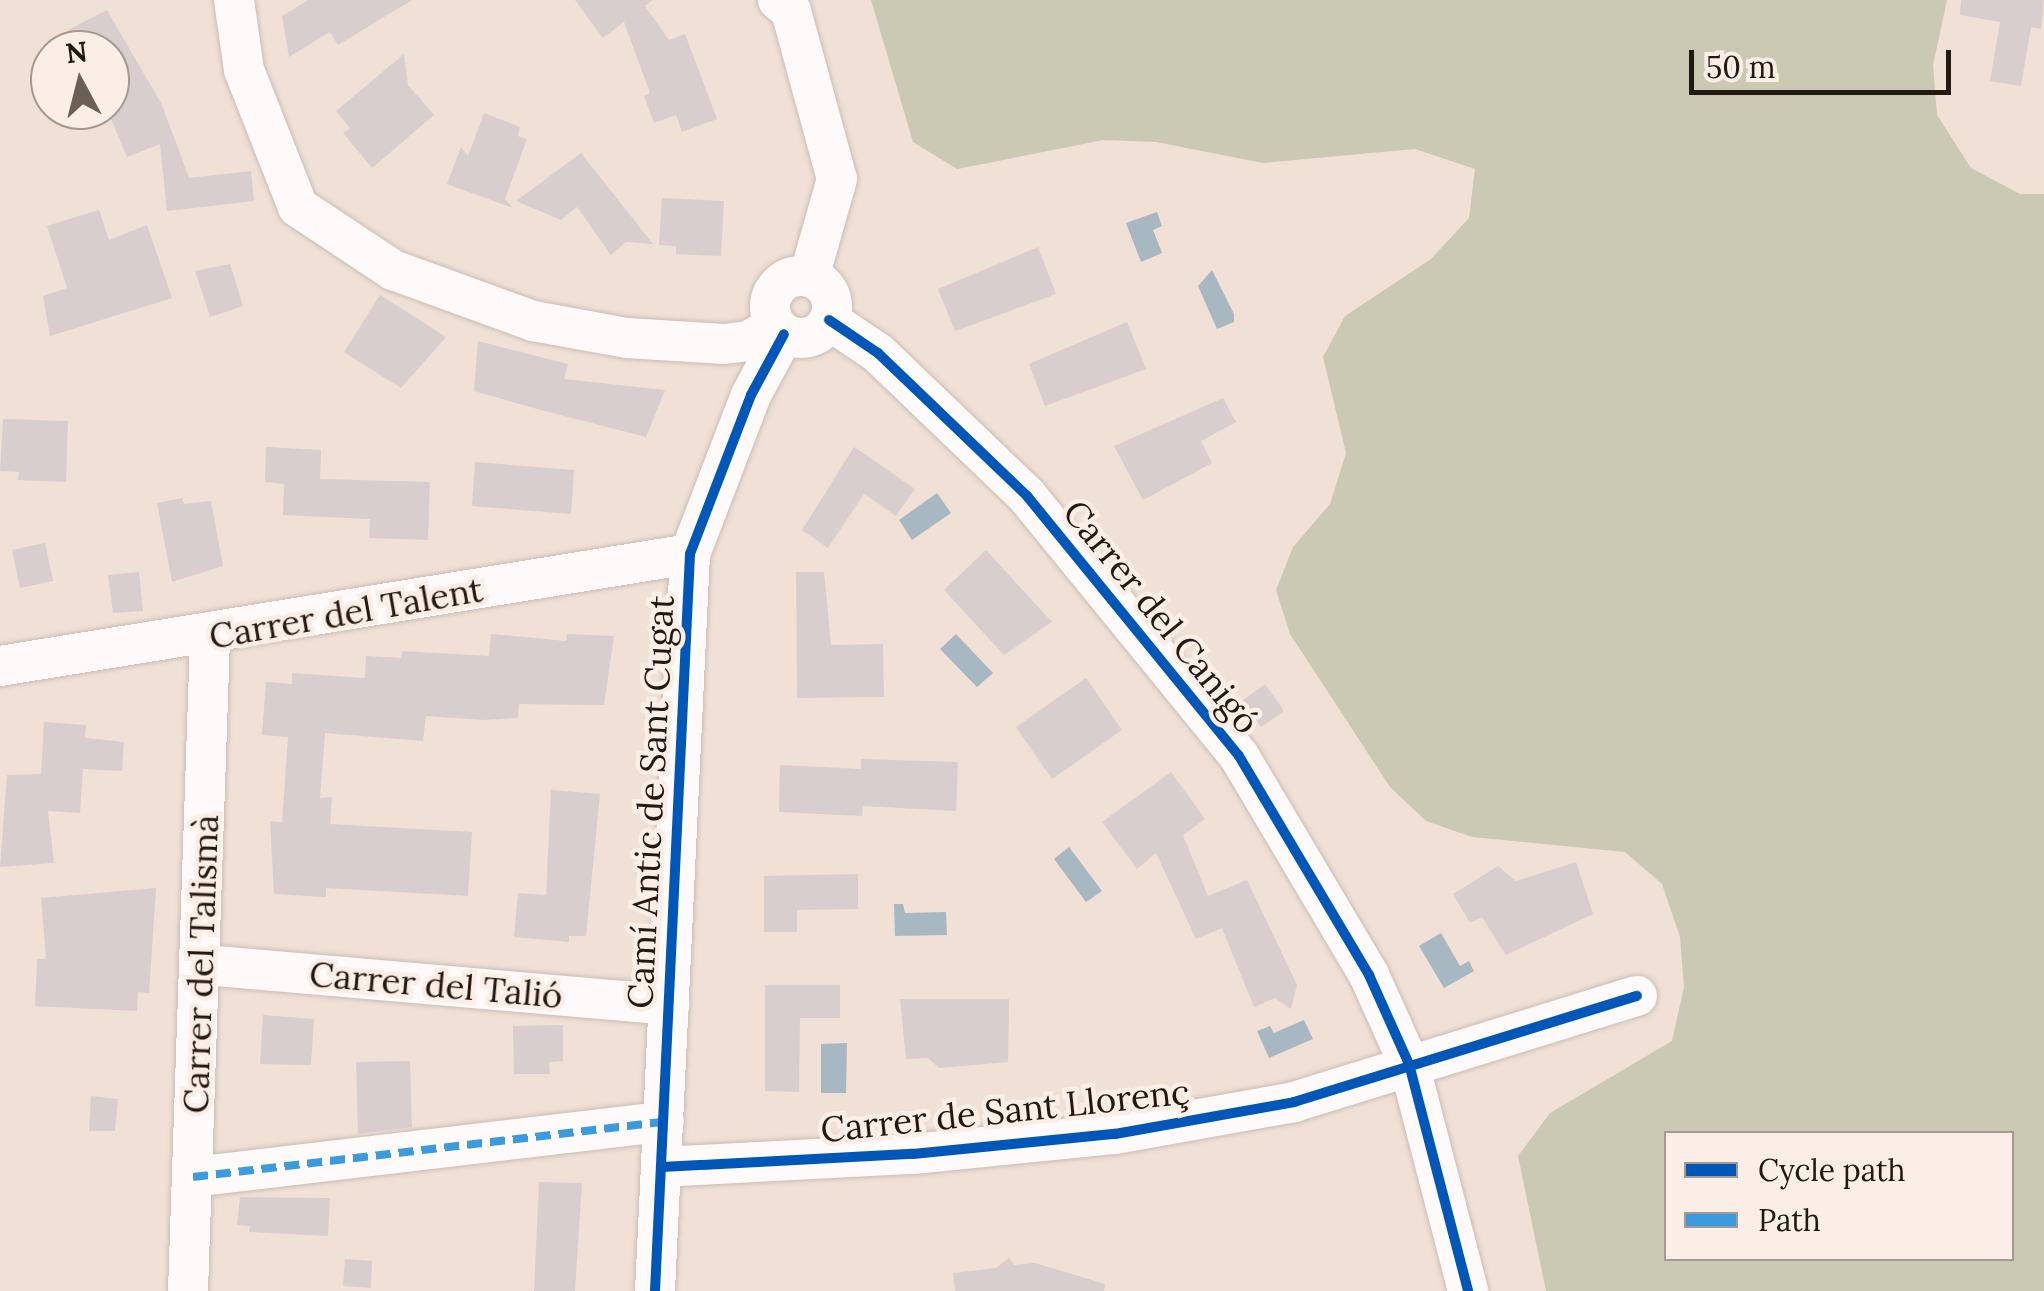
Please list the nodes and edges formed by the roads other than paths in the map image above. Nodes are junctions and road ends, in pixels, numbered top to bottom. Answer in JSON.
{"nodes":[{"id":1,"x":234,"y":0,"type":"edge"},
{"id":2,"x":778,"y":0,"type":"edge"},
{"id":3,"x":810,"y":277,"type":"junction"},
{"id":4,"x":830,"y":320,"type":"junction"},
{"id":5,"x":780,"y":330,"type":"junction"},
{"id":6,"x":690,"y":554,"type":"junction"},
{"id":7,"x":210,"y":637,"type":"junction"},
{"id":8,"x":0,"y":666,"type":"edge"},
{"id":9,"x":204,"y":965,"type":"junction"},
{"id":10,"x":1637,"y":996,"type":"dead end"},
{"id":11,"x":670,"y":1005,"type":"junction"},
{"id":12,"x":1409,"y":1064,"type":"junction"},
{"id":13,"x":664,"y":1122,"type":"junction"},
{"id":14,"x":662,"y":1167,"type":"junction"},
{"id":15,"x":193,"y":1177,"type":"junction"},
{"id":16,"x":188,"y":1291,"type":"edge"},
{"id":17,"x":655,"y":1291,"type":"edge"},
{"id":18,"x":1468,"y":1291,"type":"edge"}],
"edges":[{"from":1,"to":5,"type":"street"},
{"from":2,"to":3,"type":"street"},
{"from":3,"to":4,"type":"street"},
{"from":3,"to":5,"type":"street"},
{"from":4,"to":5,"type":"street"},
{"from":4,"to":12,"type":"street","name":"Carrer del Canigó"},
{"from":5,"to":6,"type":"street","name":"Camí Antic de Sant Cugat"},
{"from":6,"to":7,"type":"street","name":"Carrer del Talent"},
{"from":6,"to":11,"type":"street","name":"Camí Antic de Sant Cugat"},
{"from":7,"to":8,"type":"street","name":"Carrer del Talent"},
{"from":7,"to":9,"type":"street","name":"Carrer del Talismà"},
{"from":9,"to":11,"type":"street","name":"Carrer del Talió"},
{"from":9,"to":15,"type":"street","name":"Carrer del Talismà"},
{"from":10,"to":12,"type":"street","name":"Carrer de Sant Llorenç"},
{"from":11,"to":13,"type":"street","name":"Camí Antic de Sant Cugat"},
{"from":12,"to":14,"type":"street","name":"Carrer de Sant Llorenç"},
{"from":12,"to":18,"type":"street","name":"Carrer del Canigó"},
{"from":13,"to":14,"type":"street","name":"Camí Antic de Sant Cugat"},
{"from":13,"to":15,"type":"street"},
{"from":14,"to":17,"type":"street","name":"Camí Antic de Sant Cugat"},
{"from":15,"to":16,"type":"street","name":"Carrer del Talismà"}]}
